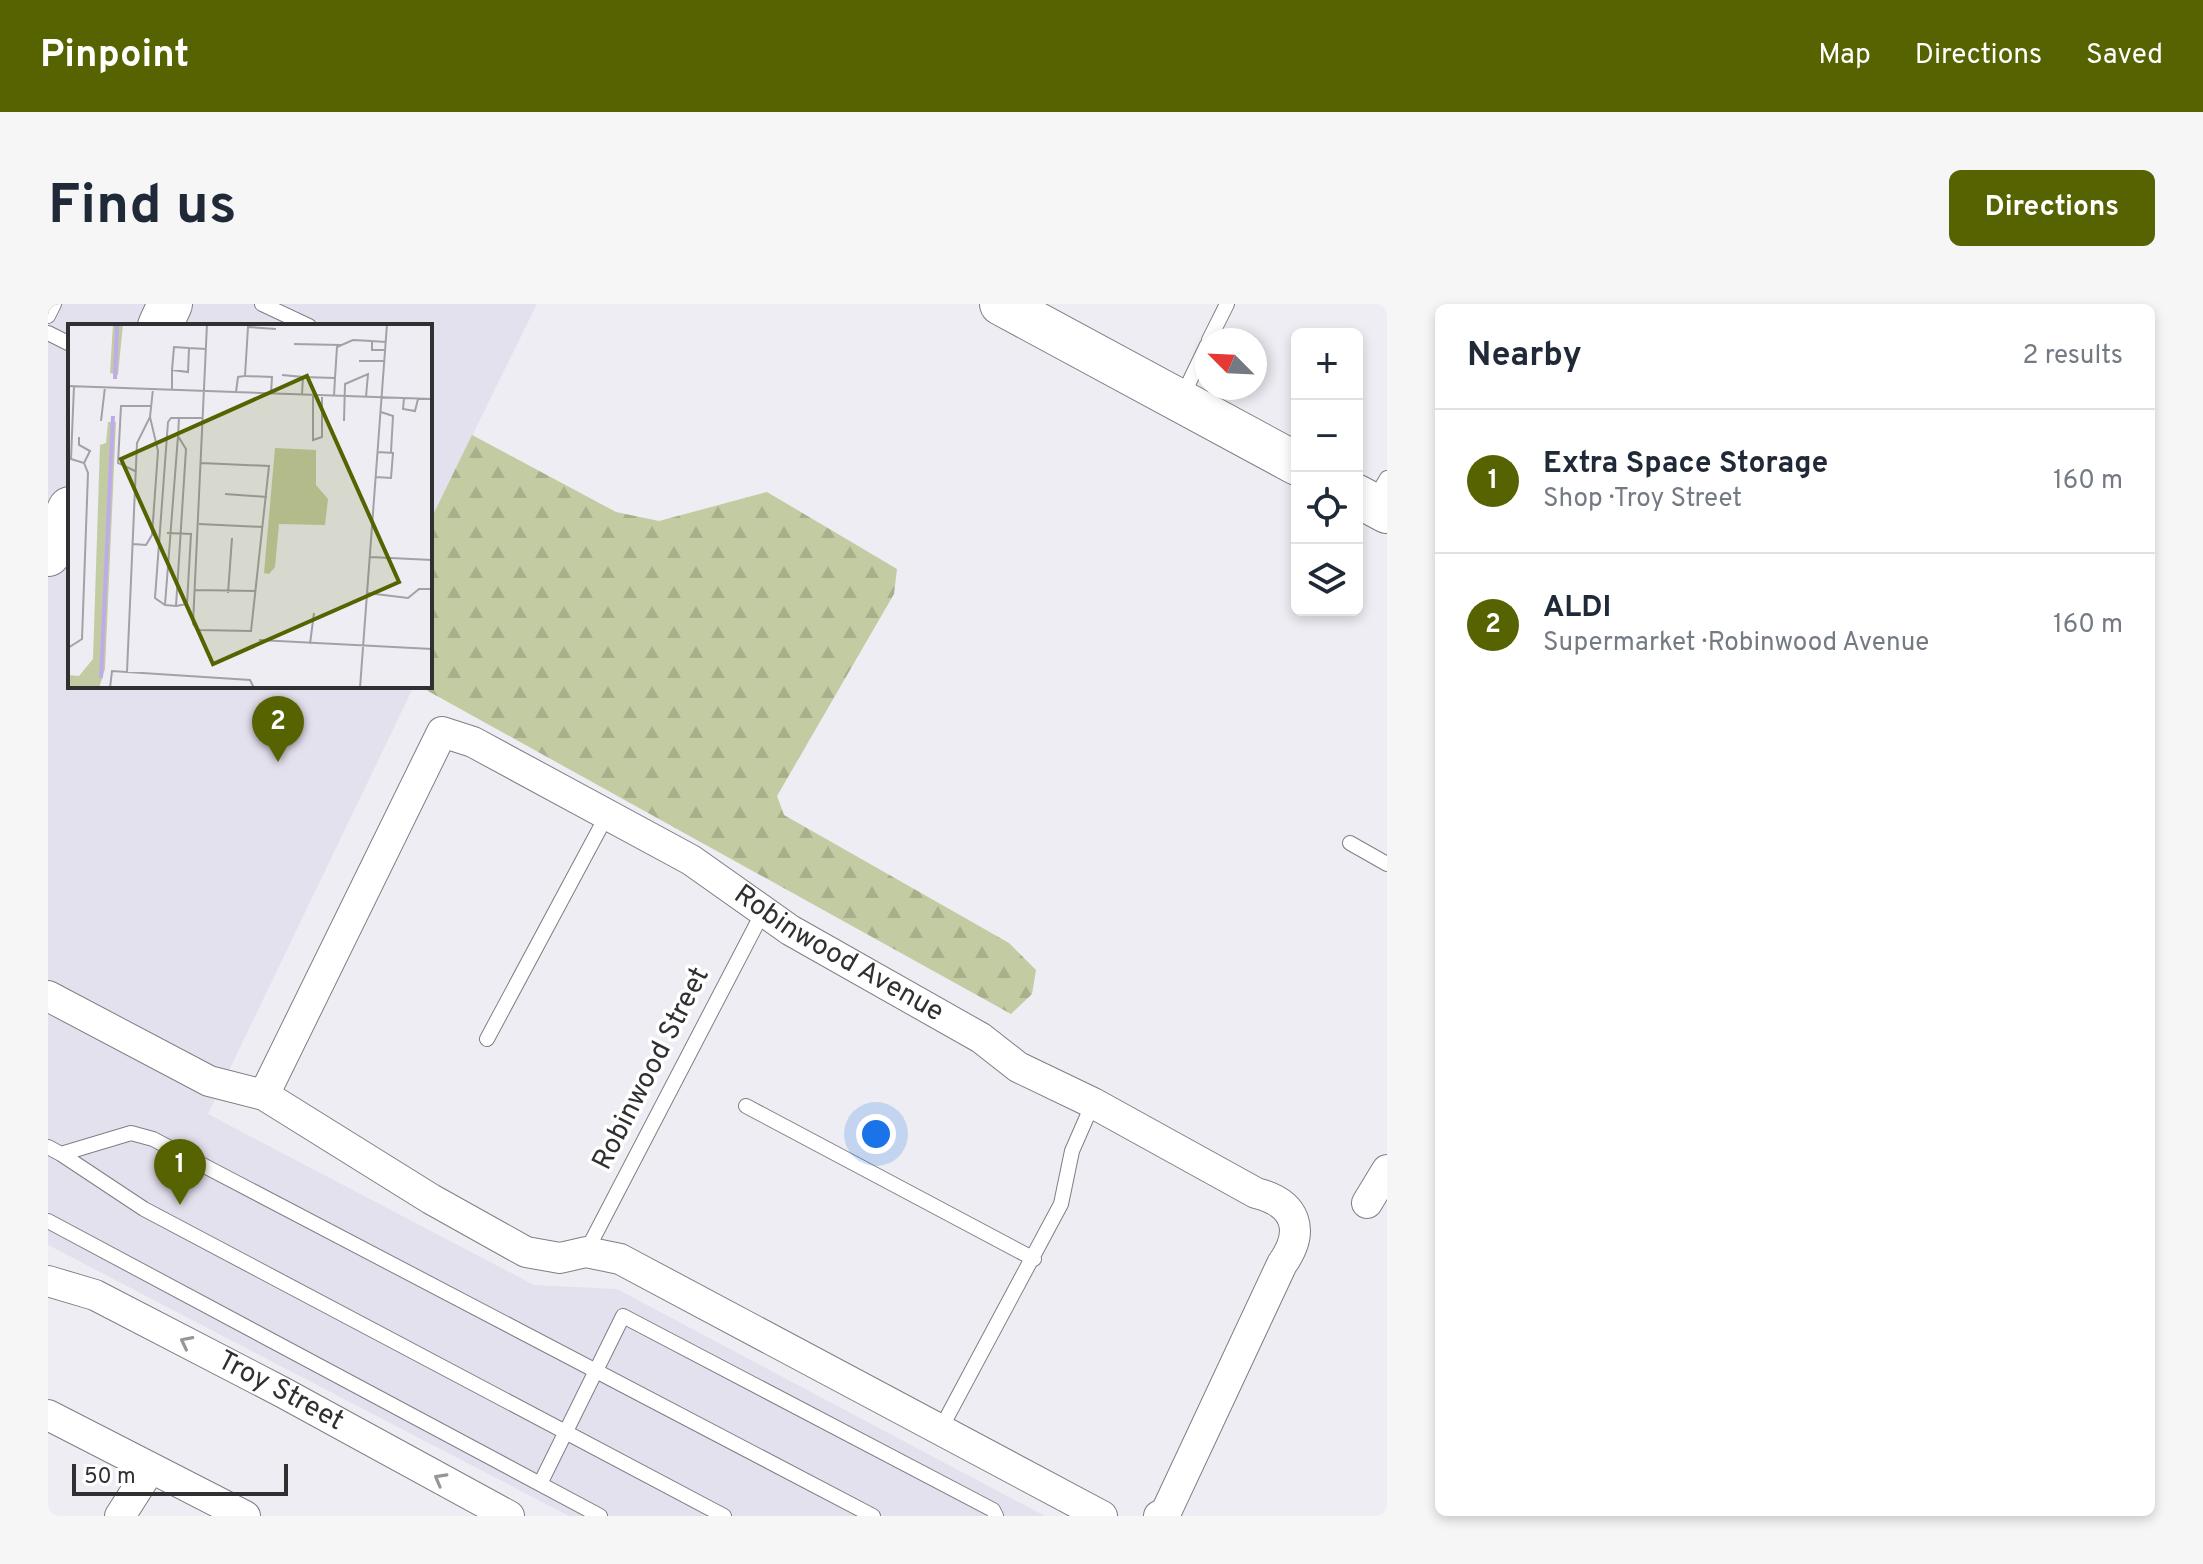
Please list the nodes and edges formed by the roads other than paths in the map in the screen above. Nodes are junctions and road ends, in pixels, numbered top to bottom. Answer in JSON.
{"nodes":[{"id":1,"x":54,"y":304,"type":"edge"},
{"id":2,"x":262,"y":304,"type":"edge"},
{"id":3,"x":1001,"y":304,"type":"edge"},
{"id":4,"x":1227,"y":304,"type":"edge"},
{"id":5,"x":48,"y":316,"type":"edge"},
{"id":6,"x":305,"y":324,"type":"edge"},
{"id":7,"x":1215,"y":328,"type":"edge"},
{"id":8,"x":48,"y":333,"type":"edge"},
{"id":9,"x":68,"y":343,"type":"edge"},
{"id":10,"x":1195,"y":369,"type":"edge"},
{"id":11,"x":1180,"y":401,"type":"junction"},
{"id":12,"x":1291,"y":461,"type":"edge"},
{"id":13,"x":607,"y":815,"type":"junction"},
{"id":14,"x":1350,"y":843,"type":"dead end"},
{"id":15,"x":1387,"y":864,"type":"edge"},
{"id":16,"x":764,"y":910,"type":"junction"},
{"id":17,"x":48,"y":996,"type":"edge"},
{"id":18,"x":487,"y":1039,"type":"dead end"},
{"id":19,"x":264,"y":1095,"type":"junction"},
{"id":20,"x":1093,"y":1103,"type":"junction"},
{"id":21,"x":746,"y":1106,"type":"dead end"},
{"id":22,"x":54,"y":1151,"type":"edge"},
{"id":23,"x":1387,"y":1170,"type":"edge"},
{"id":24,"x":1367,"y":1203,"type":"dead end"},
{"id":25,"x":48,"y":1221,"type":"edge"},
{"id":26,"x":586,"y":1252,"type":"junction"},
{"id":27,"x":1034,"y":1259,"type":"junction"},
{"id":28,"x":48,"y":1281,"type":"edge"},
{"id":29,"x":596,"y":1371,"type":"junction"},
{"id":30,"x":48,"y":1415,"type":"edge"},
{"id":31,"x":939,"y":1432,"type":"junction"},
{"id":32,"x":565,"y":1433,"type":"junction"},
{"id":33,"x":150,"y":1469,"type":"junction"},
{"id":34,"x":540,"y":1484,"type":"junction"},
{"id":35,"x":120,"y":1516,"type":"edge"},
{"id":36,"x":245,"y":1516,"type":"edge"},
{"id":37,"x":509,"y":1516,"type":"edge"},
{"id":38,"x":600,"y":1516,"type":"edge"},
{"id":39,"x":724,"y":1516,"type":"edge"},
{"id":40,"x":873,"y":1516,"type":"edge"},
{"id":41,"x":996,"y":1516,"type":"edge"},
{"id":42,"x":1102,"y":1516,"type":"edge"},
{"id":43,"x":1159,"y":1516,"type":"edge"}],
"edges":[{"from":1,"to":5,"type":"lane"},
{"from":2,"to":6,"type":"lane"},
{"from":3,"to":11,"type":"street"},
{"from":4,"to":7,"type":"lane"},
{"from":8,"to":9,"type":"lane"},
{"from":10,"to":11,"type":"lane"},
{"from":11,"to":12,"type":"street"},
{"from":13,"to":16,"type":"street","name":"Robinwood Avenue"},
{"from":13,"to":18,"type":"lane"},
{"from":13,"to":19,"type":"street","name":"Robinwood Avenue"},
{"from":14,"to":15,"type":"lane"},
{"from":16,"to":20,"type":"street","name":"Robinwood Avenue"},
{"from":16,"to":26,"type":"lane","name":"Robinwood Street"},
{"from":17,"to":19,"type":"street"},
{"from":19,"to":26,"type":"street"},
{"from":20,"to":27,"type":"lane"},
{"from":20,"to":43,"type":"street","name":"Robinwood Avenue"},
{"from":21,"to":27,"type":"lane"},
{"from":22,"to":29,"type":"lane"},
{"from":22,"to":32,"type":"lane"},
{"from":23,"to":24,"type":"street"},
{"from":25,"to":34,"type":"lane"},
{"from":26,"to":31,"type":"street"},
{"from":27,"to":31,"type":"lane"},
{"from":37,"to":28,"type":"street","name":"Troy Street","one_way":true},
{"from":29,"to":32,"type":"lane"},
{"from":29,"to":40,"type":"lane"},
{"from":29,"to":41,"type":"lane"},
{"from":30,"to":33,"type":"street"},
{"from":31,"to":42,"type":"street"},
{"from":32,"to":34,"type":"lane"},
{"from":32,"to":39,"type":"lane"},
{"from":33,"to":35,"type":"street"},
{"from":33,"to":36,"type":"street"},
{"from":34,"to":38,"type":"lane"}]}
